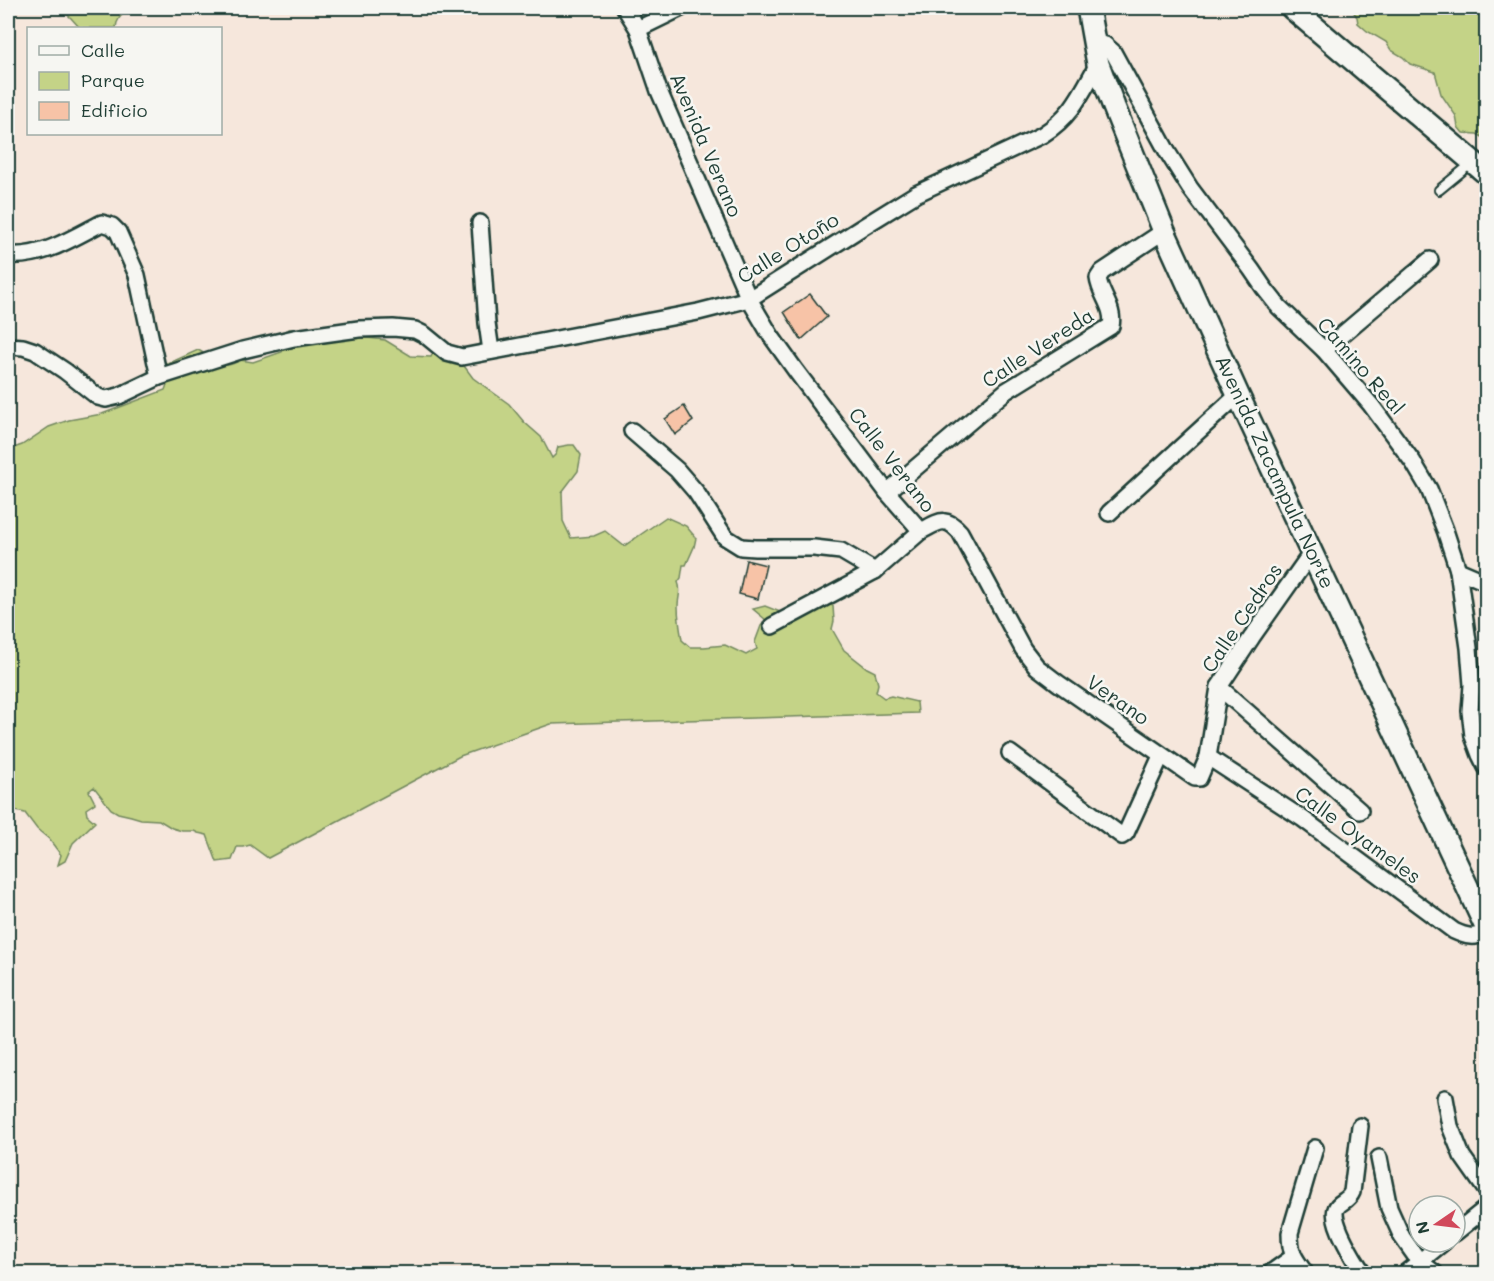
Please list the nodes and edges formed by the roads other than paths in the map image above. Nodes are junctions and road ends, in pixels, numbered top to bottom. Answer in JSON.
{"nodes":[{"id":1,"x":625,"y":8,"type":"edge"},
{"id":2,"x":681,"y":8,"type":"edge"},
{"id":3,"x":1088,"y":8,"type":"edge"},
{"id":4,"x":1292,"y":8,"type":"edge"},
{"id":5,"x":638,"y":29,"type":"junction"},
{"id":6,"x":1094,"y":43,"type":"junction"},
{"id":7,"x":1098,"y":64,"type":"junction"},
{"id":8,"x":1480,"y":167,"type":"edge"},
{"id":9,"x":1439,"y":190,"type":"dead end"},
{"id":10,"x":480,"y":223,"type":"dead end"},
{"id":11,"x":1164,"y":231,"type":"junction"},
{"id":12,"x":8,"y":255,"type":"edge"},
{"id":13,"x":1430,"y":260,"type":"dead end"},
{"id":14,"x":749,"y":299,"type":"junction"},
{"id":15,"x":8,"y":346,"type":"edge"},
{"id":16,"x":1324,"y":350,"type":"junction"},
{"id":17,"x":490,"y":351,"type":"junction"},
{"id":18,"x":159,"y":377,"type":"junction"},
{"id":19,"x":1238,"y":395,"type":"junction"},
{"id":20,"x":632,"y":431,"type":"dead end"},
{"id":21,"x":887,"y":492,"type":"junction"},
{"id":22,"x":1109,"y":513,"type":"dead end"},
{"id":23,"x":921,"y":531,"type":"junction"},
{"id":24,"x":1312,"y":552,"type":"junction"},
{"id":25,"x":1458,"y":570,"type":"junction"},
{"id":26,"x":875,"y":571,"type":"junction"},
{"id":27,"x":1486,"y":582,"type":"edge"},
{"id":28,"x":772,"y":626,"type":"dead end"},
{"id":29,"x":1023,"y":649,"type":"joint"},
{"id":30,"x":1219,"y":687,"type":"junction"},
{"id":31,"x":1010,"y":753,"type":"dead end"},
{"id":32,"x":1161,"y":756,"type":"junction"},
{"id":33,"x":1208,"y":757,"type":"junction"},
{"id":34,"x":1486,"y":767,"type":"edge"},
{"id":35,"x":1196,"y":778,"type":"joint"},
{"id":36,"x":1360,"y":811,"type":"dead end"},
{"id":37,"x":1486,"y":927,"type":"edge"},
{"id":38,"x":1486,"y":933,"type":"edge"},
{"id":39,"x":1445,"y":1098,"type":"dead end"},
{"id":40,"x":1360,"y":1126,"type":"dead end"},
{"id":41,"x":1315,"y":1148,"type":"dead end"},
{"id":42,"x":1379,"y":1158,"type":"dead end"},
{"id":43,"x":1486,"y":1190,"type":"edge"},
{"id":44,"x":1486,"y":1208,"type":"edge"},
{"id":45,"x":1467,"y":1223,"type":"edge"},
{"id":46,"x":1428,"y":1254,"type":"edge"},
{"id":47,"x":1293,"y":1257,"type":"junction"},
{"id":48,"x":1419,"y":1261,"type":"junction"},
{"id":49,"x":1269,"y":1274,"type":"edge"},
{"id":50,"x":1306,"y":1274,"type":"edge"},
{"id":51,"x":1364,"y":1274,"type":"edge"},
{"id":52,"x":1404,"y":1274,"type":"edge"},
{"id":53,"x":1436,"y":1274,"type":"edge"}],
"edges":[{"from":1,"to":5,"type":"street","name":"Avenida Verano"},
{"from":2,"to":5,"type":"street"},
{"from":3,"to":6,"type":"main road","name":"Avenida Zacampula Norte"},
{"from":4,"to":8,"type":"main road"},
{"from":5,"to":14,"type":"street","name":"Avenida Verano"},
{"from":6,"to":7,"type":"main road","name":"Avenida Zacampula Norte"},
{"from":6,"to":16,"type":"street","name":"Camino Real"},
{"from":7,"to":11,"type":"main road","name":"Avenida Zacampula Norte"},
{"from":7,"to":14,"type":"street","name":"Calle Otoño"},
{"from":8,"to":9,"type":"lane"},
{"from":10,"to":17,"type":"street"},
{"from":11,"to":19,"type":"main road","name":"Avenida Zacampula Norte"},
{"from":11,"to":21,"type":"street","name":"Calle Vereda"},
{"from":12,"to":18,"type":"street"},
{"from":13,"to":16,"type":"street"},
{"from":14,"to":17,"type":"street","name":"Calle Otoño"},
{"from":14,"to":21,"type":"street","name":"Calle Verano"},
{"from":15,"to":18,"type":"street"},
{"from":16,"to":25,"type":"street","name":"Camino Real"},
{"from":17,"to":18,"type":"street","name":"Calle Otoño"},
{"from":19,"to":22,"type":"street"},
{"from":19,"to":24,"type":"main road","name":"Avenida Zacampula Norte"},
{"from":20,"to":26,"type":"street"},
{"from":21,"to":23,"type":"street","name":"Calle Verano"},
{"from":23,"to":26,"type":"street"},
{"from":23,"to":29,"type":"street","name":"Calle Verano"},
{"from":24,"to":30,"type":"street","name":"Calle Cedros"},
{"from":24,"to":37,"type":"main road","name":"Avenida Zacampula Norte"},
{"from":25,"to":27,"type":"street"},
{"from":25,"to":34,"type":"street","name":"Camino Real"},
{"from":26,"to":28,"type":"street"},
{"from":29,"to":32,"type":"street","name":"Verano"},
{"from":30,"to":33,"type":"street","name":"Calle Cedros"},
{"from":30,"to":36,"type":"street"},
{"from":31,"to":32,"type":"street"},
{"from":32,"to":35,"type":"street","name":"Verano"},
{"from":33,"to":35,"type":"street","name":"Calle Cedros"},
{"from":33,"to":38,"type":"street","name":"Calle Oyameles"},
{"from":39,"to":43,"type":"street"},
{"from":40,"to":51,"type":"street"},
{"from":41,"to":47,"type":"street"},
{"from":42,"to":48,"type":"street"},
{"from":44,"to":45,"type":"street"},
{"from":46,"to":48,"type":"street"},
{"from":47,"to":49,"type":"street"},
{"from":47,"to":50,"type":"street"},
{"from":48,"to":52,"type":"street"},
{"from":48,"to":53,"type":"street"}]}
